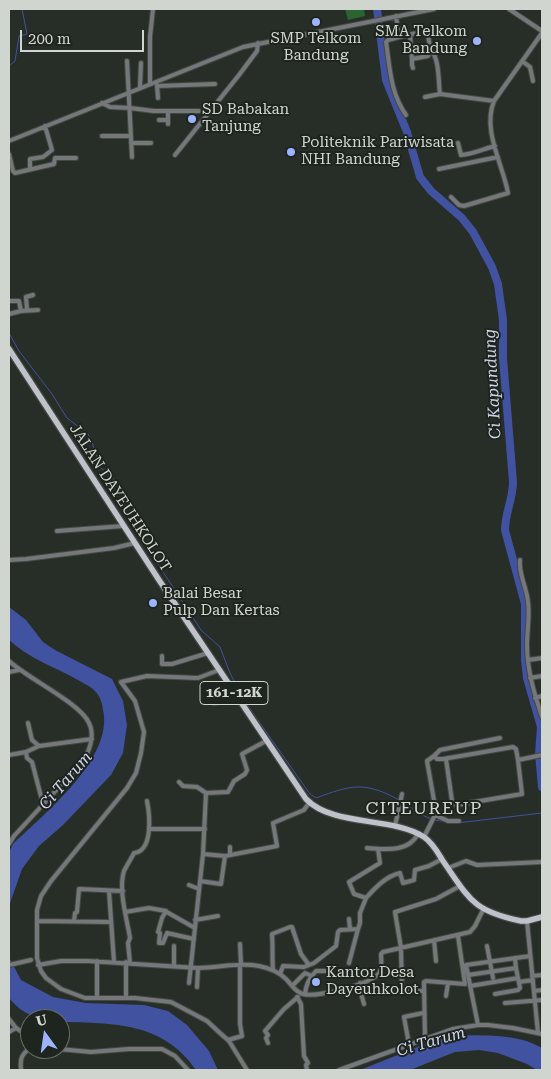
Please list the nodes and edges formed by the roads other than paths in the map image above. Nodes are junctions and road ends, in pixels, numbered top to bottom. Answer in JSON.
{"nodes":[{"id":1,"x":153,"y":9,"type":"edge"},
{"id":2,"x":434,"y":9,"type":"edge"},
{"id":3,"x":509,"y":9,"type":"edge"},
{"id":4,"x":396,"y":16,"type":"junction"},
{"id":5,"x":542,"y":32,"type":"edge"},
{"id":6,"x":410,"y":35,"type":"junction"},
{"id":7,"x":399,"y":37,"type":"junction"},
{"id":8,"x":258,"y":43,"type":"junction"},
{"id":9,"x":430,"y":48,"type":"junction"},
{"id":10,"x":412,"y":59,"type":"junction"},
{"id":11,"x":127,"y":60,"type":"dead end"},
{"id":12,"x":522,"y":61,"type":"junction"},
{"id":13,"x":141,"y":63,"type":"dead end"},
{"id":14,"x":413,"y":68,"type":"dead end"},
{"id":15,"x":533,"y":81,"type":"dead end"},
{"id":16,"x":150,"y":83,"type":"junction"},
{"id":17,"x":156,"y":83,"type":"junction"},
{"id":18,"x":215,"y":84,"type":"dead end"},
{"id":19,"x":140,"y":87,"type":"junction"},
{"id":20,"x":128,"y":92,"type":"junction"},
{"id":21,"x":440,"y":94,"type":"junction"},
{"id":22,"x":425,"y":97,"type":"dead end"},
{"id":23,"x":158,"y":98,"type":"dead end"},
{"id":24,"x":494,"y":101,"type":"junction"},
{"id":25,"x":102,"y":103,"type":"junction"},
{"id":26,"x":130,"y":108,"type":"junction"},
{"id":27,"x":199,"y":111,"type":"dead end"},
{"id":28,"x":168,"y":112,"type":"junction"},
{"id":29,"x":406,"y":115,"type":"dead end"},
{"id":30,"x":159,"y":120,"type":"dead end"},
{"id":31,"x":44,"y":126,"type":"junction"},
{"id":32,"x":102,"y":136,"type":"dead end"},
{"id":33,"x":130,"y":136,"type":"junction"},
{"id":34,"x":9,"y":141,"type":"edge"},
{"id":35,"x":131,"y":143,"type":"junction"},
{"id":36,"x":151,"y":143,"type":"dead end"},
{"id":37,"x":458,"y":143,"type":"dead end"},
{"id":38,"x":495,"y":146,"type":"junction"},
{"id":39,"x":9,"y":154,"type":"edge"},
{"id":40,"x":132,"y":155,"type":"dead end"},
{"id":41,"x":176,"y":155,"type":"dead end"},
{"id":42,"x":498,"y":157,"type":"junction"},
{"id":43,"x":76,"y":158,"type":"dead end"},
{"id":44,"x":30,"y":169,"type":"junction"},
{"id":45,"x":439,"y":169,"type":"dead end"},
{"id":46,"x":451,"y":197,"type":"dead end"},
{"id":47,"x":33,"y":295,"type":"dead end"},
{"id":48,"x":9,"y":301,"type":"edge"},
{"id":49,"x":21,"y":310,"type":"junction"},
{"id":50,"x":27,"y":310,"type":"junction"},
{"id":51,"x":38,"y":310,"type":"dead end"},
{"id":52,"x":9,"y":314,"type":"edge"},
{"id":53,"x":9,"y":349,"type":"edge"},
{"id":54,"x":123,"y":526,"type":"junction"},
{"id":55,"x":57,"y":531,"type":"dead end"},
{"id":56,"x":135,"y":543,"type":"junction"},
{"id":57,"x":9,"y":560,"type":"edge"},
{"id":58,"x":520,"y":560,"type":"dead end"},
{"id":59,"x":208,"y":653,"type":"junction"},
{"id":60,"x":162,"y":656,"type":"dead end"},
{"id":61,"x":542,"y":658,"type":"edge"},
{"id":62,"x":528,"y":660,"type":"junction"},
{"id":63,"x":9,"y":661,"type":"edge"},
{"id":64,"x":19,"y":670,"type":"junction"},
{"id":65,"x":219,"y":670,"type":"junction"},
{"id":66,"x":9,"y":672,"type":"edge"},
{"id":67,"x":542,"y":676,"type":"edge"},
{"id":68,"x":530,"y":678,"type":"junction"},
{"id":69,"x":227,"y":682,"type":"junction"},
{"id":70,"x":214,"y":689,"type":"dead end"},
{"id":71,"x":235,"y":695,"type":"junction"},
{"id":72,"x":542,"y":696,"type":"edge"},
{"id":73,"x":535,"y":698,"type":"junction"},
{"id":74,"x":214,"y":703,"type":"dead end"},
{"id":75,"x":542,"y":717,"type":"edge"},
{"id":76,"x":28,"y":723,"type":"dead end"},
{"id":77,"x":500,"y":738,"type":"dead end"},
{"id":78,"x":92,"y":739,"type":"junction"},
{"id":79,"x":266,"y":741,"type":"junction"},
{"id":80,"x":39,"y":746,"type":"junction"},
{"id":81,"x":26,"y":752,"type":"junction"},
{"id":82,"x":9,"y":755,"type":"edge"},
{"id":83,"x":540,"y":755,"type":"edge"},
{"id":84,"x":434,"y":756,"type":"junction"},
{"id":85,"x":446,"y":759,"type":"junction"},
{"id":86,"x":518,"y":760,"type":"junction"},
{"id":87,"x":179,"y":782,"type":"dead end"},
{"id":88,"x":206,"y":793,"type":"junction"},
{"id":89,"x":401,"y":799,"type":"dead end"},
{"id":90,"x":147,"y":801,"type":"dead end"},
{"id":91,"x":309,"y":803,"type":"junction"},
{"id":92,"x":43,"y":804,"type":"junction"},
{"id":93,"x":434,"y":818,"type":"junction"},
{"id":94,"x":460,"y":821,"type":"dead end"},
{"id":95,"x":395,"y":826,"type":"junction"},
{"id":96,"x":150,"y":829,"type":"junction"},
{"id":97,"x":205,"y":829,"type":"junction"},
{"id":98,"x":418,"y":834,"type":"junction"},
{"id":99,"x":424,"y":837,"type":"junction"},
{"id":100,"x":9,"y":844,"type":"edge"},
{"id":101,"x":230,"y":847,"type":"dead end"},
{"id":102,"x":367,"y":848,"type":"dead end"},
{"id":103,"x":378,"y":849,"type":"junction"},
{"id":104,"x":203,"y":854,"type":"junction"},
{"id":105,"x":227,"y":856,"type":"junction"},
{"id":106,"x":442,"y":859,"type":"junction"},
{"id":107,"x":542,"y":862,"type":"edge"},
{"id":108,"x":448,"y":868,"type":"junction"},
{"id":109,"x":200,"y":880,"type":"junction"},
{"id":110,"x":189,"y":886,"type":"dead end"},
{"id":111,"x":460,"y":886,"type":"junction"},
{"id":112,"x":199,"y":889,"type":"junction"},
{"id":113,"x":110,"y":891,"type":"junction"},
{"id":114,"x":123,"y":891,"type":"junction"},
{"id":115,"x":366,"y":898,"type":"junction"},
{"id":116,"x":483,"y":910,"type":"junction"},
{"id":117,"x":165,"y":911,"type":"junction"},
{"id":118,"x":126,"y":912,"type":"junction"},
{"id":119,"x":218,"y":916,"type":"dead end"},
{"id":120,"x":542,"y":918,"type":"edge"},
{"id":121,"x":195,"y":920,"type":"junction"},
{"id":122,"x":349,"y":920,"type":"dead end"},
{"id":123,"x":37,"y":921,"type":"junction"},
{"id":124,"x":526,"y":921,"type":"junction"},
{"id":125,"x":74,"y":922,"type":"junction"},
{"id":126,"x":111,"y":922,"type":"junction"},
{"id":127,"x":195,"y":928,"type":"junction"},
{"id":128,"x":350,"y":928,"type":"junction"},
{"id":129,"x":358,"y":929,"type":"junction"},
{"id":130,"x":458,"y":936,"type":"junction"},
{"id":131,"x":194,"y":939,"type":"junction"},
{"id":132,"x":434,"y":940,"type":"junction"},
{"id":133,"x":240,"y":944,"type":"dead end"},
{"id":134,"x":174,"y":946,"type":"dead end"},
{"id":135,"x":487,"y":946,"type":"dead end"},
{"id":136,"x":402,"y":948,"type":"junction"},
{"id":137,"x":37,"y":951,"type":"junction"},
{"id":138,"x":530,"y":956,"type":"junction"},
{"id":139,"x":515,"y":958,"type":"junction"},
{"id":140,"x":31,"y":960,"type":"junction"},
{"id":141,"x":97,"y":961,"type":"junction"},
{"id":142,"x":436,"y":961,"type":"dead end"},
{"id":143,"x":114,"y":962,"type":"junction"},
{"id":144,"x":128,"y":962,"type":"junction"},
{"id":145,"x":489,"y":962,"type":"junction"},
{"id":146,"x":314,"y":963,"type":"junction"},
{"id":147,"x":349,"y":963,"type":"dead end"},
{"id":148,"x":9,"y":965,"type":"edge"},
{"id":149,"x":240,"y":965,"type":"junction"},
{"id":150,"x":309,"y":965,"type":"junction"},
{"id":151,"x":38,"y":966,"type":"junction"},
{"id":152,"x":174,"y":966,"type":"junction"},
{"id":153,"x":190,"y":967,"type":"junction"},
{"id":154,"x":198,"y":968,"type":"junction"},
{"id":155,"x":516,"y":968,"type":"junction"},
{"id":156,"x":273,"y":970,"type":"junction"},
{"id":157,"x":316,"y":971,"type":"junction"},
{"id":158,"x":327,"y":971,"type":"dead end"},
{"id":159,"x":491,"y":972,"type":"junction"},
{"id":160,"x":280,"y":974,"type":"junction"},
{"id":161,"x":468,"y":974,"type":"junction"},
{"id":162,"x":542,"y":975,"type":"edge"},
{"id":163,"x":312,"y":976,"type":"junction"},
{"id":164,"x":493,"y":978,"type":"dead end"},
{"id":165,"x":532,"y":978,"type":"junction"},
{"id":166,"x":518,"y":980,"type":"junction"},
{"id":167,"x":189,"y":983,"type":"dead end"},
{"id":168,"x":360,"y":983,"type":"junction"},
{"id":169,"x":448,"y":984,"type":"junction"},
{"id":170,"x":292,"y":986,"type":"junction"},
{"id":171,"x":470,"y":986,"type":"junction"},
{"id":172,"x":197,"y":987,"type":"dead end"},
{"id":173,"x":542,"y":990,"type":"edge"},
{"id":174,"x":423,"y":991,"type":"junction"},
{"id":175,"x":534,"y":991,"type":"junction"},
{"id":176,"x":304,"y":994,"type":"junction"},
{"id":177,"x":495,"y":994,"type":"dead end"},
{"id":178,"x":446,"y":996,"type":"dead end"},
{"id":179,"x":297,"y":997,"type":"junction"},
{"id":180,"x":97,"y":998,"type":"junction"},
{"id":181,"x":126,"y":998,"type":"junction"},
{"id":182,"x":535,"y":1000,"type":"junction"},
{"id":183,"x":542,"y":1000,"type":"edge"},
{"id":184,"x":505,"y":1003,"type":"dead end"},
{"id":185,"x":364,"y":1004,"type":"dead end"},
{"id":186,"x":423,"y":1014,"type":"junction"},
{"id":187,"x":9,"y":1019,"type":"edge"},
{"id":188,"x":478,"y":1025,"type":"junction"},
{"id":189,"x":16,"y":1028,"type":"junction"},
{"id":190,"x":20,"y":1031,"type":"edge"},
{"id":191,"x":9,"y":1032,"type":"edge"},
{"id":192,"x":540,"y":1034,"type":"edge"},
{"id":193,"x":425,"y":1038,"type":"junction"},
{"id":194,"x":228,"y":1040,"type":"junction"},
{"id":195,"x":268,"y":1042,"type":"dead end"},
{"id":196,"x":410,"y":1044,"type":"junction"},
{"id":197,"x":70,"y":1050,"type":"edge"},
{"id":198,"x":188,"y":1070,"type":"edge"},
{"id":199,"x":248,"y":1070,"type":"edge"},
{"id":200,"x":307,"y":1070,"type":"edge"},
{"id":201,"x":339,"y":1070,"type":"edge"}],
"edges":[{"from":1,"to":16,"type":"street"},
{"from":2,"to":4,"type":"street"},
{"from":3,"to":5,"type":"street"},
{"from":4,"to":7,"type":"street"},
{"from":4,"to":8,"type":"street"},
{"from":5,"to":12,"type":"street"},
{"from":6,"to":7,"type":"street"},
{"from":6,"to":9,"type":"street"},
{"from":6,"to":10,"type":"street"},
{"from":7,"to":29,"type":"street"},
{"from":8,"to":17,"type":"street"},
{"from":8,"to":41,"type":"street"},
{"from":9,"to":10,"type":"street"},
{"from":9,"to":21,"type":"street"},
{"from":10,"to":14,"type":"street"},
{"from":11,"to":20,"type":"street"},
{"from":12,"to":15,"type":"street"},
{"from":12,"to":24,"type":"street"},
{"from":13,"to":19,"type":"street"},
{"from":16,"to":17,"type":"street"},
{"from":16,"to":19,"type":"street"},
{"from":17,"to":18,"type":"street"},
{"from":17,"to":23,"type":"street"},
{"from":19,"to":20,"type":"street"},
{"from":20,"to":25,"type":"street"},
{"from":20,"to":26,"type":"street"},
{"from":21,"to":22,"type":"street"},
{"from":21,"to":24,"type":"street"},
{"from":24,"to":38,"type":"street"},
{"from":25,"to":26,"type":"street"},
{"from":25,"to":31,"type":"street"},
{"from":26,"to":28,"type":"street"},
{"from":26,"to":33,"type":"street"},
{"from":27,"to":28,"type":"street"},
{"from":28,"to":30,"type":"street"},
{"from":31,"to":34,"type":"street"},
{"from":31,"to":44,"type":"street"},
{"from":32,"to":33,"type":"street"},
{"from":33,"to":35,"type":"street"},
{"from":35,"to":36,"type":"street"},
{"from":35,"to":40,"type":"street"},
{"from":37,"to":38,"type":"street"},
{"from":38,"to":42,"type":"street"},
{"from":39,"to":44,"type":"street"},
{"from":42,"to":45,"type":"street"},
{"from":42,"to":46,"type":"street"},
{"from":43,"to":44,"type":"street"},
{"from":47,"to":50,"type":"street"},
{"from":48,"to":49,"type":"street"},
{"from":49,"to":50,"type":"street"},
{"from":49,"to":52,"type":"street"},
{"from":50,"to":51,"type":"street"},
{"from":53,"to":54,"type":"main road","name":"JALAN DAYEUHKOLOT","number":"161-12K"},
{"from":54,"to":55,"type":"street"},
{"from":54,"to":56,"type":"main road","name":"JALAN DAYEUHKOLOT","number":"161-12K"},
{"from":56,"to":57,"type":"street"},
{"from":56,"to":59,"type":"main road","name":"JALAN DAYEUHKOLOT","number":"161-12K"},
{"from":58,"to":62,"type":"street"},
{"from":59,"to":60,"type":"street"},
{"from":59,"to":65,"type":"main road","name":"JALAN DAYEUHKOLOT","number":"161-12K"},
{"from":61,"to":62,"type":"street"},
{"from":62,"to":68,"type":"street"},
{"from":63,"to":64,"type":"street"},
{"from":64,"to":66,"type":"street"},
{"from":64,"to":78,"type":"street"},
{"from":65,"to":69,"type":"main road","name":"JALAN DAYEUHKOLOT","number":"161-12K"},
{"from":65,"to":123,"type":"street"},
{"from":67,"to":68,"type":"street"},
{"from":68,"to":73,"type":"street"},
{"from":69,"to":70,"type":"street"},
{"from":69,"to":71,"type":"main road","name":"JALAN DAYEUHKOLOT","number":"161-12K"},
{"from":71,"to":74,"type":"street"},
{"from":71,"to":79,"type":"main road","name":"JALAN DAYEUHKOLOT","number":"161-12K"},
{"from":72,"to":73,"type":"street"},
{"from":73,"to":75,"type":"street"},
{"from":76,"to":80,"type":"street"},
{"from":77,"to":84,"type":"street"},
{"from":78,"to":80,"type":"street"},
{"from":78,"to":92,"type":"street"},
{"from":79,"to":88,"type":"street"},
{"from":79,"to":91,"type":"main road","name":"JALAN DAYEUHKOLOT","number":"161-12K"},
{"from":80,"to":81,"type":"street"},
{"from":81,"to":82,"type":"street"},
{"from":81,"to":92,"type":"street"},
{"from":83,"to":86,"type":"street"},
{"from":84,"to":85,"type":"street"},
{"from":84,"to":93,"type":"street"},
{"from":85,"to":86,"type":"street"},
{"from":85,"to":86,"type":"street"},
{"from":87,"to":88,"type":"street"},
{"from":88,"to":97,"type":"street"},
{"from":89,"to":95,"type":"street"},
{"from":90,"to":96,"type":"street"},
{"from":91,"to":95,"type":"main road","name":"JALAN DAYEUHKOLOT","number":"161-12K"},
{"from":91,"to":105,"type":"street"},
{"from":92,"to":100,"type":"street"},
{"from":93,"to":94,"type":"street"},
{"from":93,"to":99,"type":"street"},
{"from":95,"to":98,"type":"main road","name":"JALAN DAYEUHKOLOT","number":"161-12K"},
{"from":96,"to":97,"type":"street"},
{"from":96,"to":114,"type":"street"},
{"from":97,"to":104,"type":"street"},
{"from":98,"to":99,"type":"main road","name":"JALAN DAYEUHKOLOT","number":"161-12K"},
{"from":98,"to":103,"type":"street"},
{"from":99,"to":106,"type":"main road","name":"JALAN DAYEUHKOLOT","number":"161-12K"},
{"from":101,"to":105,"type":"street"},
{"from":102,"to":103,"type":"street"},
{"from":103,"to":115,"type":"street"},
{"from":104,"to":105,"type":"street"},
{"from":104,"to":109,"type":"street"},
{"from":105,"to":109,"type":"street"},
{"from":106,"to":108,"type":"main road","name":"JALAN DAYEUHKOLOT","number":"161-12K"},
{"from":106,"to":115,"type":"street"},
{"from":107,"to":108,"type":"street"},
{"from":108,"to":111,"type":"main road","name":"JALAN DAYEUHKOLOT","number":"161-12K"},
{"from":109,"to":112,"type":"street"},
{"from":110,"to":112,"type":"street"},
{"from":111,"to":116,"type":"main road","name":"JALAN DAYEUHKOLOT","number":"161-12K"},
{"from":111,"to":136,"type":"street"},
{"from":112,"to":121,"type":"street"},
{"from":113,"to":114,"type":"street"},
{"from":113,"to":125,"type":"street"},
{"from":113,"to":126,"type":"street"},
{"from":114,"to":118,"type":"street"},
{"from":115,"to":129,"type":"street"},
{"from":116,"to":124,"type":"main road","name":"JALAN DAYEUHKOLOT","number":"161-12K"},
{"from":116,"to":130,"type":"street"},
{"from":117,"to":118,"type":"street"},
{"from":117,"to":127,"type":"street"},
{"from":117,"to":131,"type":"street"},
{"from":118,"to":144,"type":"street"},
{"from":119,"to":121,"type":"street"},
{"from":120,"to":124,"type":"main road","name":"JALAN DAYEUHKOLOT","number":"161-12K"},
{"from":121,"to":127,"type":"street"},
{"from":122,"to":128,"type":"street"},
{"from":123,"to":125,"type":"street"},
{"from":123,"to":137,"type":"street"},
{"from":124,"to":138,"type":"street"},
{"from":125,"to":126,"type":"street"},
{"from":126,"to":143,"type":"street"},
{"from":127,"to":131,"type":"street"},
{"from":128,"to":129,"type":"street"},
{"from":128,"to":146,"type":"street"},
{"from":129,"to":147,"type":"street"},
{"from":130,"to":132,"type":"street"},
{"from":130,"to":169,"type":"street"},
{"from":131,"to":153,"type":"street"},
{"from":132,"to":136,"type":"street"},
{"from":132,"to":142,"type":"street"},
{"from":133,"to":149,"type":"street"},
{"from":134,"to":152,"type":"street"},
{"from":135,"to":145,"type":"street"},
{"from":136,"to":168,"type":"street"},
{"from":136,"to":174,"type":"street"},
{"from":137,"to":140,"type":"street"},
{"from":137,"to":151,"type":"street"},
{"from":138,"to":139,"type":"street"},
{"from":138,"to":165,"type":"street"},
{"from":139,"to":145,"type":"street"},
{"from":139,"to":155,"type":"street"},
{"from":140,"to":148,"type":"street"},
{"from":140,"to":151,"type":"street"},
{"from":141,"to":143,"type":"street"},
{"from":141,"to":151,"type":"street"},
{"from":141,"to":180,"type":"street"},
{"from":143,"to":144,"type":"street"},
{"from":144,"to":152,"type":"street"},
{"from":144,"to":181,"type":"street"},
{"from":145,"to":159,"type":"street"},
{"from":145,"to":161,"type":"street"},
{"from":146,"to":150,"type":"street"},
{"from":146,"to":157,"type":"street"},
{"from":149,"to":154,"type":"street"},
{"from":149,"to":156,"type":"street"},
{"from":149,"to":194,"type":"street"},
{"from":150,"to":156,"type":"street"},
{"from":150,"to":160,"type":"street"},
{"from":151,"to":180,"type":"street"},
{"from":152,"to":153,"type":"street"},
{"from":153,"to":154,"type":"street"},
{"from":153,"to":167,"type":"street"},
{"from":154,"to":172,"type":"street"},
{"from":155,"to":159,"type":"street"},
{"from":155,"to":166,"type":"street"},
{"from":156,"to":160,"type":"street"},
{"from":157,"to":158,"type":"street"},
{"from":157,"to":163,"type":"street"},
{"from":159,"to":161,"type":"street"},
{"from":159,"to":164,"type":"street"},
{"from":160,"to":170,"type":"street"},
{"from":161,"to":171,"type":"street"},
{"from":162,"to":165,"type":"street"},
{"from":163,"to":170,"type":"street"},
{"from":163,"to":176,"type":"street"},
{"from":165,"to":166,"type":"street"},
{"from":165,"to":175,"type":"street"},
{"from":166,"to":171,"type":"street"},
{"from":166,"to":177,"type":"street"},
{"from":168,"to":176,"type":"street"},
{"from":168,"to":185,"type":"street"},
{"from":169,"to":174,"type":"street"},
{"from":169,"to":178,"type":"street"},
{"from":170,"to":176,"type":"street"},
{"from":171,"to":188,"type":"street"},
{"from":173,"to":175,"type":"street"},
{"from":174,"to":186,"type":"street"},
{"from":175,"to":182,"type":"street"},
{"from":176,"to":179,"type":"street"},
{"from":179,"to":195,"type":"street"},
{"from":179,"to":200,"type":"street"},
{"from":180,"to":181,"type":"street"},
{"from":181,"to":194,"type":"street"},
{"from":182,"to":183,"type":"street"},
{"from":182,"to":184,"type":"street"},
{"from":182,"to":192,"type":"street"},
{"from":186,"to":193,"type":"street"},
{"from":186,"to":196,"type":"street"},
{"from":187,"to":189,"type":"street"},
{"from":188,"to":192,"type":"street"},
{"from":188,"to":193,"type":"street"},
{"from":189,"to":190,"type":"street"},
{"from":189,"to":191,"type":"street"},
{"from":193,"to":196,"type":"street"},
{"from":194,"to":199,"type":"street"},
{"from":196,"to":201,"type":"street"},
{"from":197,"to":198,"type":"street"}]}
